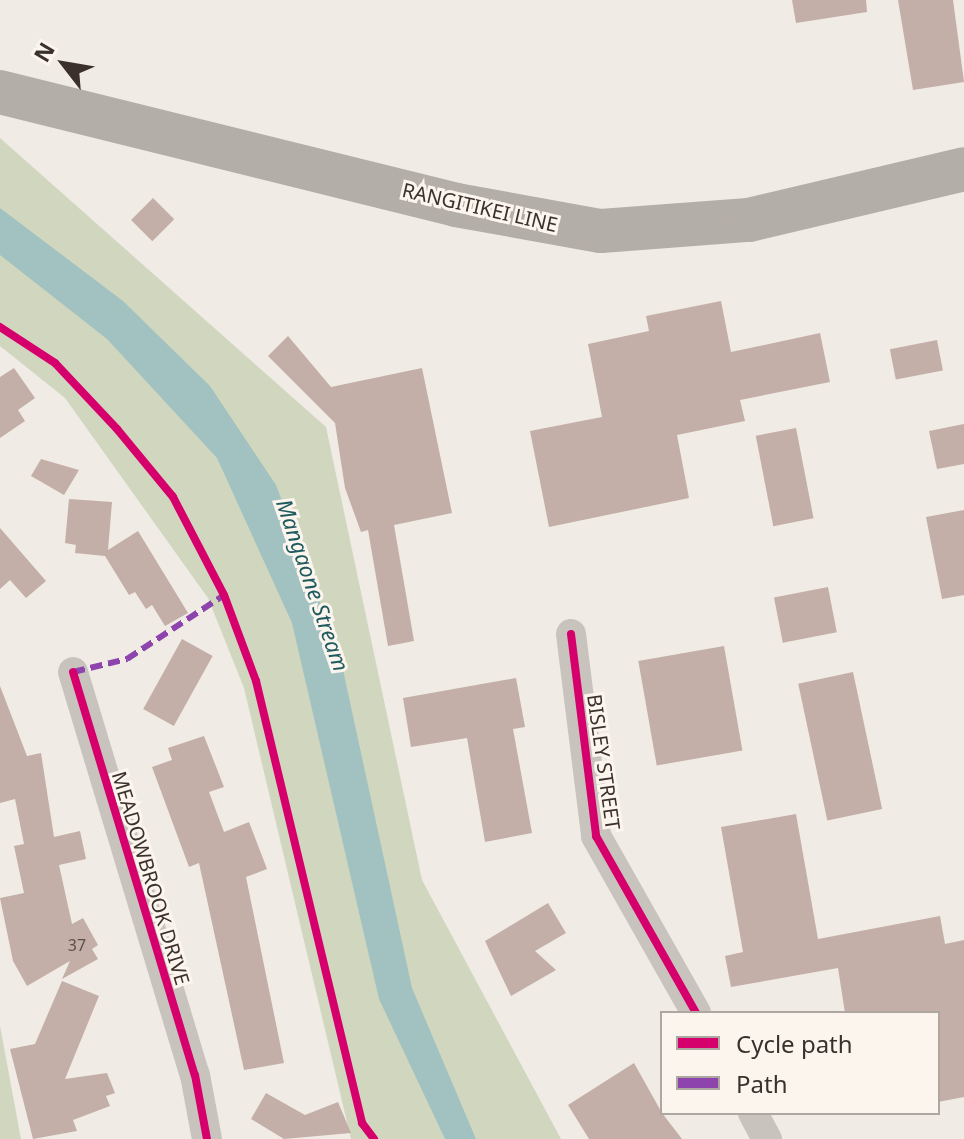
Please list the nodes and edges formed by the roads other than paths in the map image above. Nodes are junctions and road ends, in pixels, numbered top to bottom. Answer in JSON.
{"nodes":[{"id":1,"x":0,"y":92,"type":"edge"},
{"id":2,"x":964,"y":169,"type":"edge"},
{"id":3,"x":571,"y":634,"type":"dead end"},
{"id":4,"x":73,"y":672,"type":"dead end"},
{"id":5,"x":695,"y":1011,"type":"edge"},
{"id":6,"x":754,"y":1115,"type":"edge"},
{"id":7,"x":207,"y":1139,"type":"edge"},
{"id":8,"x":767,"y":1139,"type":"edge"}],
"edges":[{"from":1,"to":2,"type":"highway","name":"RANGITIKEI LINE"},
{"from":3,"to":5,"type":"street","name":"BISLEY STREET"},
{"from":4,"to":7,"type":"street","name":"MEADOWBROOK DRIVE"},
{"from":6,"to":8,"type":"street"}]}
